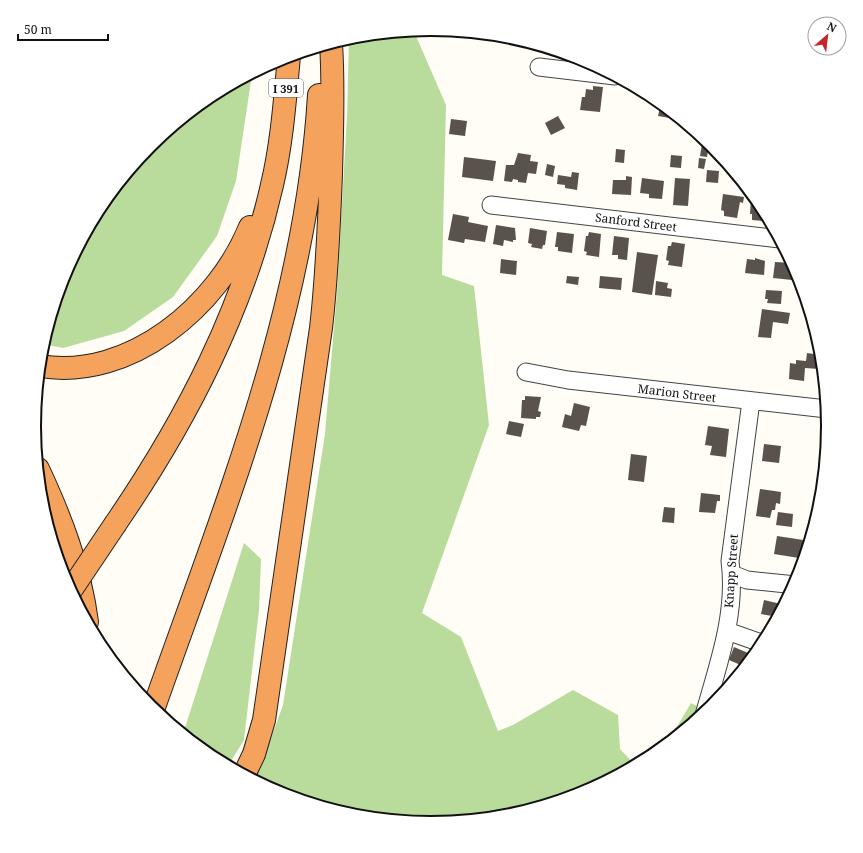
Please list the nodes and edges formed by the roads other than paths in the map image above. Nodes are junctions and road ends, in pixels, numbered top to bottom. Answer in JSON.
{"nodes":[{"id":1,"x":331,"y":49,"type":"edge"},
{"id":2,"x":322,"y":52,"type":"edge"},
{"id":3,"x":288,"y":64,"type":"edge"},
{"id":4,"x":538,"y":67,"type":"dead end"},
{"id":5,"x":600,"y":74,"type":"edge"},
{"id":6,"x":283,"y":119,"type":"junction"},
{"id":7,"x":491,"y":205,"type":"dead end"},
{"id":8,"x":774,"y":238,"type":"edge"},
{"id":9,"x":46,"y":366,"type":"edge"},
{"id":10,"x":526,"y":372,"type":"dead end"},
{"id":11,"x":751,"y":401,"type":"junction"},
{"id":12,"x":821,"y":408,"type":"edge"},
{"id":13,"x":46,"y":489,"type":"edge"},
{"id":14,"x":732,"y":574,"type":"junction"},
{"id":15,"x":74,"y":584,"type":"edge"},
{"id":16,"x":788,"y":584,"type":"edge"},
{"id":17,"x":84,"y":604,"type":"edge"},
{"id":18,"x":727,"y":631,"type":"junction"},
{"id":19,"x":757,"y":642,"type":"edge"},
{"id":20,"x":155,"y":703,"type":"edge"},
{"id":21,"x":707,"y":704,"type":"edge"},
{"id":22,"x":246,"y":770,"type":"edge"}],
"edges":[{"from":1,"to":22,"type":"highway"},
{"from":2,"to":20,"type":"highway"},
{"from":3,"to":6,"type":"highway","number":"I 391"},
{"from":4,"to":5,"type":"street"},
{"from":6,"to":9,"type":"highway"},
{"from":6,"to":15,"type":"highway","bridge":true},
{"from":7,"to":8,"type":"street","name":"Sanford Street"},
{"from":10,"to":11,"type":"street","name":"Marion Street"},
{"from":11,"to":12,"type":"street","name":"Marion Street"},
{"from":11,"to":14,"type":"street","name":"Knapp Street"},
{"from":13,"to":17,"type":"highway"},
{"from":14,"to":16,"type":"street"},
{"from":14,"to":18,"type":"street","name":"Knapp Street"},
{"from":18,"to":19,"type":"street"},
{"from":18,"to":21,"type":"street","name":"Knapp Street"}]}
